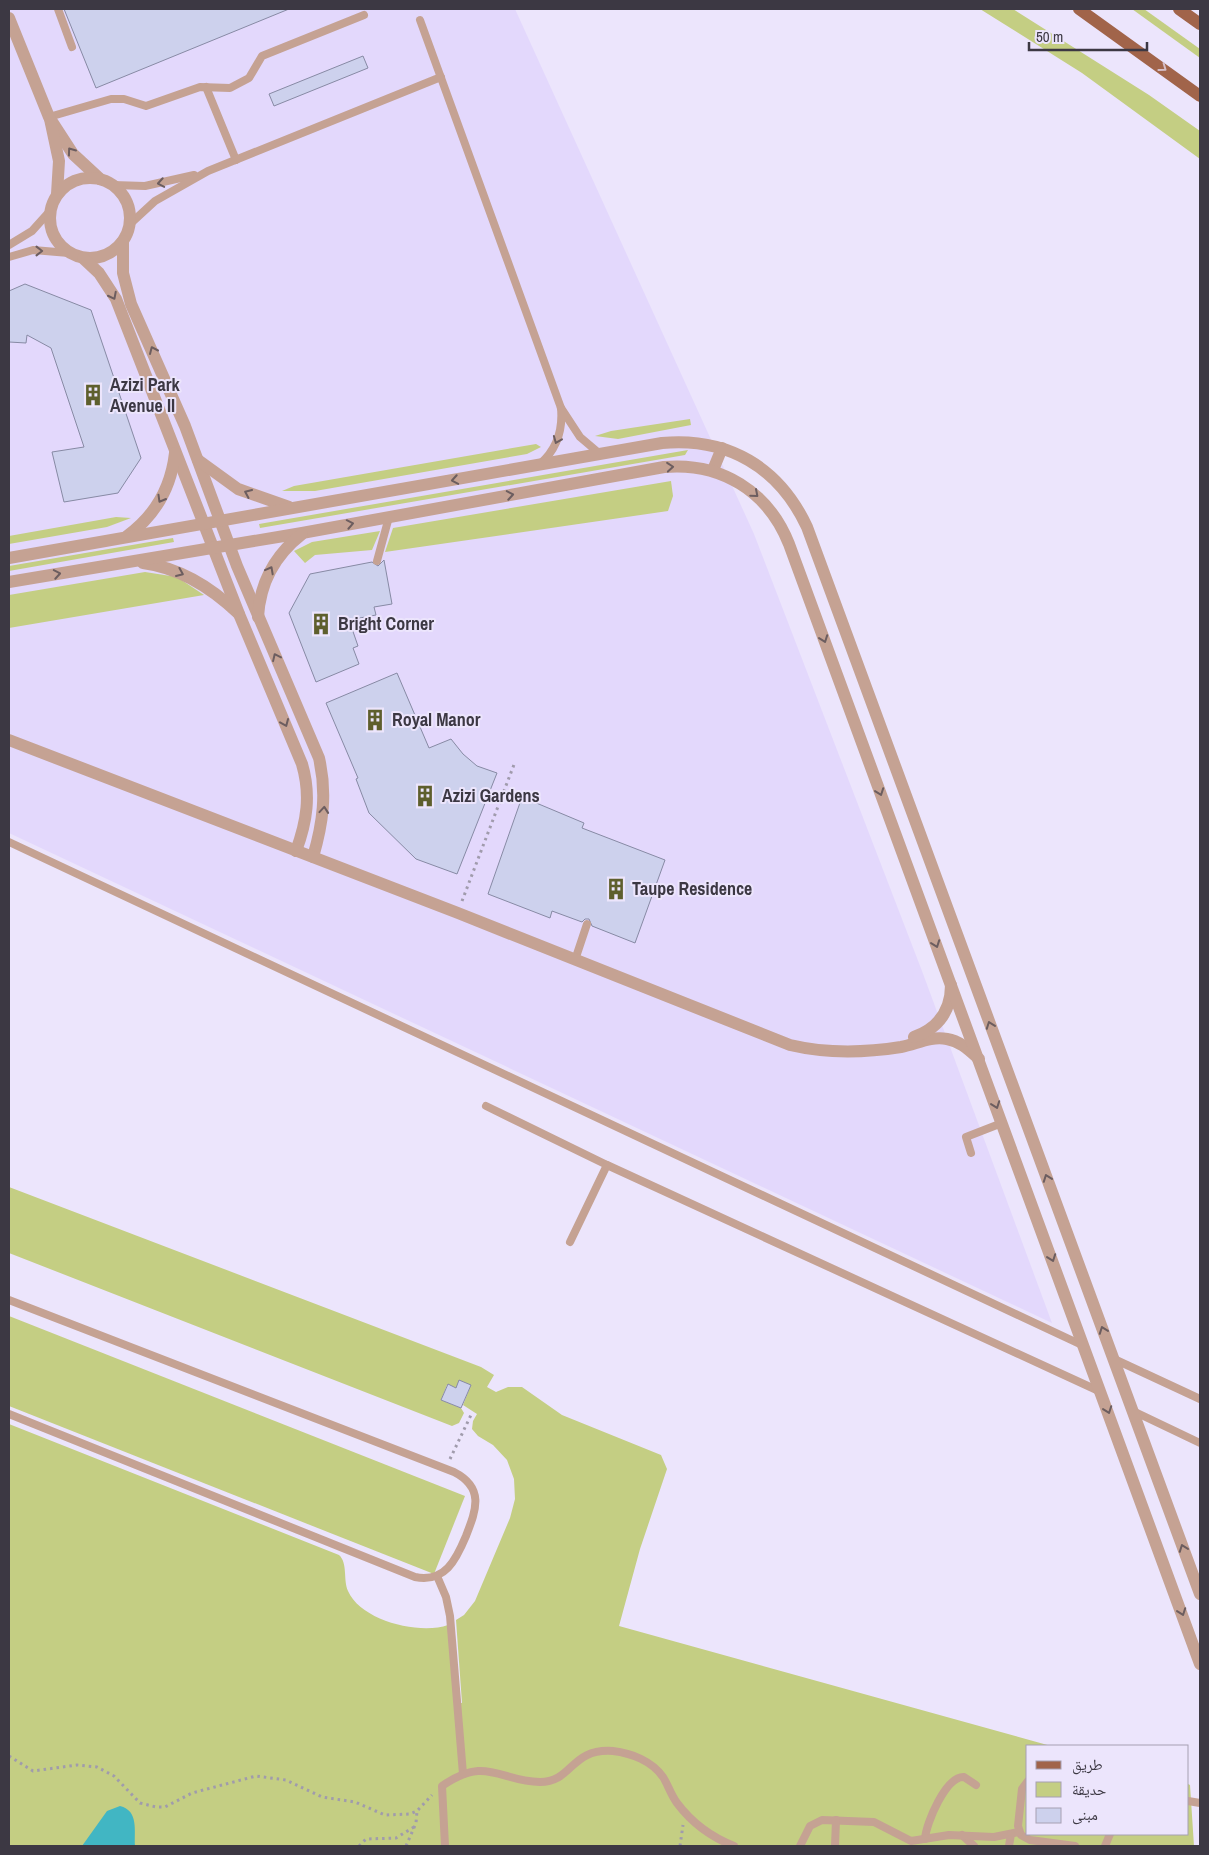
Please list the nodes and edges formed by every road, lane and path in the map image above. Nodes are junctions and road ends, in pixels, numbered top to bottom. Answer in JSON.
{"nodes":[{"id":1,"x":58,"y":9,"type":"edge"},
{"id":2,"x":1078,"y":9,"type":"edge"},
{"id":3,"x":1179,"y":9,"type":"edge"},
{"id":4,"x":364,"y":15,"type":"dead end"},
{"id":5,"x":9,"y":18,"type":"edge"},
{"id":6,"x":420,"y":20,"type":"dead end"},
{"id":7,"x":1200,"y":24,"type":"edge"},
{"id":8,"x":72,"y":47,"type":"dead end"},
{"id":9,"x":441,"y":77,"type":"junction"},
{"id":10,"x":206,"y":87,"type":"junction"},
{"id":11,"x":1200,"y":96,"type":"edge"},
{"id":12,"x":50,"y":117,"type":"junction"},
{"id":13,"x":236,"y":160,"type":"junction"},
{"id":14,"x":208,"y":171,"type":"junction"},
{"id":15,"x":100,"y":179,"type":"junction"},
{"id":16,"x":113,"y":185,"type":"junction"},
{"id":17,"x":56,"y":194,"type":"junction"},
{"id":18,"x":50,"y":211,"type":"junction"},
{"id":19,"x":130,"y":224,"type":"junction"},
{"id":20,"x":123,"y":241,"type":"junction"},
{"id":21,"x":9,"y":245,"type":"edge"},
{"id":22,"x":69,"y":253,"type":"junction"},
{"id":23,"x":9,"y":257,"type":"edge"},
{"id":24,"x":83,"y":258,"type":"junction"},
{"id":25,"x":561,"y":408,"type":"junction"},
{"id":26,"x":722,"y":448,"type":"junction"},
{"id":27,"x":175,"y":452,"type":"junction"},
{"id":28,"x":602,"y":455,"type":"junction"},
{"id":29,"x":198,"y":460,"type":"junction"},
{"id":30,"x":538,"y":466,"type":"junction"},
{"id":31,"x":713,"y":470,"type":"junction"},
{"id":32,"x":294,"y":508,"type":"junction"},
{"id":33,"x":389,"y":517,"type":"junction"},
{"id":34,"x":220,"y":521,"type":"junction"},
{"id":35,"x":203,"y":524,"type":"junction"},
{"id":36,"x":302,"y":533,"type":"junction"},
{"id":37,"x":126,"y":537,"type":"junction"},
{"id":38,"x":230,"y":545,"type":"junction"},
{"id":39,"x":213,"y":548,"type":"junction"},
{"id":40,"x":9,"y":558,"type":"edge"},
{"id":41,"x":133,"y":561,"type":"junction"},
{"id":42,"x":377,"y":561,"type":"dead end"},
{"id":43,"x":9,"y":582,"type":"edge"},
{"id":44,"x":239,"y":614,"type":"junction"},
{"id":45,"x":258,"y":617,"type":"junction"},
{"id":46,"x":9,"y":740,"type":"edge"},
{"id":47,"x":515,"y":762,"type":"dead end"},
{"id":48,"x":919,"y":832,"type":"junction"},
{"id":49,"x":897,"y":839,"type":"junction"},
{"id":50,"x":9,"y":842,"type":"edge"},
{"id":51,"x":296,"y":851,"type":"junction"},
{"id":52,"x":313,"y":857,"type":"junction"},
{"id":53,"x":458,"y":913,"type":"junction"},
{"id":54,"x":587,"y":924,"type":"dead end"},
{"id":55,"x":575,"y":960,"type":"junction"},
{"id":56,"x":951,"y":985,"type":"junction"},
{"id":57,"x":892,"y":1048,"type":"junction"},
{"id":58,"x":979,"y":1059,"type":"junction"},
{"id":59,"x":486,"y":1106,"type":"dead end"},
{"id":60,"x":1002,"y":1123,"type":"junction"},
{"id":61,"x":971,"y":1153,"type":"dead end"},
{"id":62,"x":607,"y":1165,"type":"junction"},
{"id":63,"x":570,"y":1242,"type":"dead end"},
{"id":64,"x":9,"y":1300,"type":"edge"},
{"id":65,"x":1084,"y":1346,"type":"junction"},
{"id":66,"x":1114,"y":1359,"type":"junction"},
{"id":67,"x":1101,"y":1392,"type":"junction"},
{"id":68,"x":1200,"y":1399,"type":"edge"},
{"id":69,"x":1133,"y":1411,"type":"junction"},
{"id":70,"x":9,"y":1414,"type":"edge"},
{"id":71,"x":471,"y":1415,"type":"dead end"},
{"id":72,"x":1200,"y":1443,"type":"edge"},
{"id":73,"x":445,"y":1469,"type":"junction"},
{"id":74,"x":436,"y":1576,"type":"junction"},
{"id":75,"x":1200,"y":1594,"type":"edge"},
{"id":76,"x":1200,"y":1664,"type":"edge"},
{"id":77,"x":9,"y":1756,"type":"edge"},
{"id":78,"x":463,"y":1774,"type":"junction"},
{"id":79,"x":976,"y":1784,"type":"dead end"},
{"id":80,"x":1026,"y":1784,"type":"edge"},
{"id":81,"x":442,"y":1786,"type":"junction"},
{"id":82,"x":417,"y":1811,"type":"junction"},
{"id":83,"x":687,"y":1814,"type":"junction"},
{"id":84,"x":836,"y":1820,"type":"junction"},
{"id":85,"x":414,"y":1827,"type":"junction"},
{"id":86,"x":1015,"y":1833,"type":"junction"},
{"id":87,"x":962,"y":1835,"type":"junction"},
{"id":88,"x":925,"y":1839,"type":"junction"},
{"id":89,"x":1062,"y":1845,"type":"edge"},
{"id":90,"x":358,"y":1846,"type":"edge"},
{"id":91,"x":406,"y":1846,"type":"edge"},
{"id":92,"x":445,"y":1846,"type":"edge"},
{"id":93,"x":680,"y":1846,"type":"edge"},
{"id":94,"x":734,"y":1846,"type":"edge"},
{"id":95,"x":800,"y":1846,"type":"edge"},
{"id":96,"x":835,"y":1846,"type":"edge"},
{"id":97,"x":974,"y":1846,"type":"edge"},
{"id":98,"x":1009,"y":1846,"type":"edge"},
{"id":99,"x":1075,"y":1846,"type":"edge"}],
"edges":[{"from":1,"to":8,"type":"lane"},
{"from":2,"to":11,"type":"main road","one_way":true},
{"from":3,"to":7,"type":"main road"},
{"from":4,"to":10,"type":"lane"},
{"from":5,"to":12,"type":"street"},
{"from":6,"to":9,"type":"lane"},
{"from":9,"to":13,"type":"lane"},
{"from":9,"to":25,"type":"lane"},
{"from":10,"to":12,"type":"lane"},
{"from":10,"to":13,"type":"lane"},
{"from":15,"to":12,"type":"street","one_way":true},
{"from":12,"to":17,"type":"street"},
{"from":13,"to":14,"type":"lane"},
{"from":14,"to":16,"type":"lane","one_way":true},
{"from":14,"to":19,"type":"lane"},
{"from":15,"to":16,"type":"street"},
{"from":15,"to":17,"type":"street"},
{"from":16,"to":19,"type":"street"},
{"from":17,"to":18,"type":"street"},
{"from":18,"to":21,"type":"lane"},
{"from":18,"to":22,"type":"street"},
{"from":19,"to":20,"type":"street"},
{"from":20,"to":24,"type":"street"},
{"from":29,"to":20,"type":"street","one_way":true},
{"from":23,"to":22,"type":"lane","one_way":true},
{"from":22,"to":24,"type":"street"},
{"from":24,"to":27,"type":"street","one_way":true},
{"from":25,"to":28,"type":"lane"},
{"from":25,"to":30,"type":"lane","one_way":true},
{"from":26,"to":28,"type":"street"},
{"from":26,"to":31,"type":"street"},
{"from":26,"to":48,"type":"street"},
{"from":27,"to":35,"type":"street"},
{"from":27,"to":37,"type":"street","one_way":true},
{"from":28,"to":30,"type":"street"},
{"from":32,"to":29,"type":"street","one_way":true},
{"from":29,"to":34,"type":"street"},
{"from":30,"to":32,"type":"street","one_way":true},
{"from":33,"to":31,"type":"street","one_way":true},
{"from":31,"to":49,"type":"street","one_way":true},
{"from":32,"to":34,"type":"street"},
{"from":36,"to":33,"type":"street","one_way":true},
{"from":33,"to":42,"type":"lane"},
{"from":34,"to":35,"type":"street"},
{"from":34,"to":38,"type":"street"},
{"from":35,"to":37,"type":"street"},
{"from":35,"to":39,"type":"street"},
{"from":36,"to":38,"type":"street"},
{"from":45,"to":36,"type":"street","one_way":true},
{"from":37,"to":40,"type":"street"},
{"from":38,"to":39,"type":"street"},
{"from":38,"to":45,"type":"street"},
{"from":39,"to":41,"type":"street"},
{"from":39,"to":44,"type":"street"},
{"from":43,"to":41,"type":"street","one_way":true},
{"from":41,"to":44,"type":"street","one_way":true},
{"from":44,"to":51,"type":"street","one_way":true},
{"from":52,"to":45,"type":"street","one_way":true},
{"from":46,"to":51,"type":"street"},
{"from":47,"to":53,"type":"path"},
{"from":48,"to":49,"type":"street"},
{"from":66,"to":48,"type":"street","one_way":true},
{"from":49,"to":56,"type":"street","one_way":true},
{"from":50,"to":65,"type":"lane"},
{"from":51,"to":52,"type":"street"},
{"from":52,"to":53,"type":"street"},
{"from":53,"to":55,"type":"street"},
{"from":54,"to":55,"type":"lane"},
{"from":55,"to":57,"type":"street"},
{"from":56,"to":57,"type":"street"},
{"from":56,"to":58,"type":"street"},
{"from":57,"to":58,"type":"street"},
{"from":58,"to":60,"type":"street","one_way":true},
{"from":59,"to":62,"type":"lane"},
{"from":60,"to":61,"type":"lane"},
{"from":60,"to":65,"type":"street","one_way":true},
{"from":62,"to":63,"type":"lane"},
{"from":62,"to":67,"type":"lane"},
{"from":64,"to":73,"type":"lane"},
{"from":65,"to":67,"type":"street"},
{"from":66,"to":68,"type":"lane"},
{"from":66,"to":69,"type":"street"},
{"from":67,"to":76,"type":"street","one_way":true},
{"from":69,"to":72,"type":"lane"},
{"from":75,"to":69,"type":"street","one_way":true},
{"from":70,"to":74,"type":"lane"},
{"from":71,"to":73,"type":"path"},
{"from":73,"to":74,"type":"lane"},
{"from":74,"to":78,"type":"lane"},
{"from":77,"to":82,"type":"path"},
{"from":78,"to":81,"type":"lane"},
{"from":78,"to":83,"type":"lane"},
{"from":79,"to":88,"type":"lane"},
{"from":80,"to":86,"type":"lane"},
{"from":81,"to":82,"type":"path"},
{"from":81,"to":92,"type":"lane"},
{"from":82,"to":85,"type":"path"},
{"from":83,"to":93,"type":"path"},
{"from":83,"to":94,"type":"lane"},
{"from":84,"to":88,"type":"lane"},
{"from":84,"to":95,"type":"lane"},
{"from":84,"to":96,"type":"lane"},
{"from":85,"to":90,"type":"path"},
{"from":85,"to":91,"type":"path"},
{"from":86,"to":87,"type":"lane"},
{"from":86,"to":89,"type":"lane"},
{"from":86,"to":98,"type":"lane"},
{"from":87,"to":88,"type":"lane"},
{"from":87,"to":97,"type":"lane"},
{"from":89,"to":99,"type":"lane"}]}
